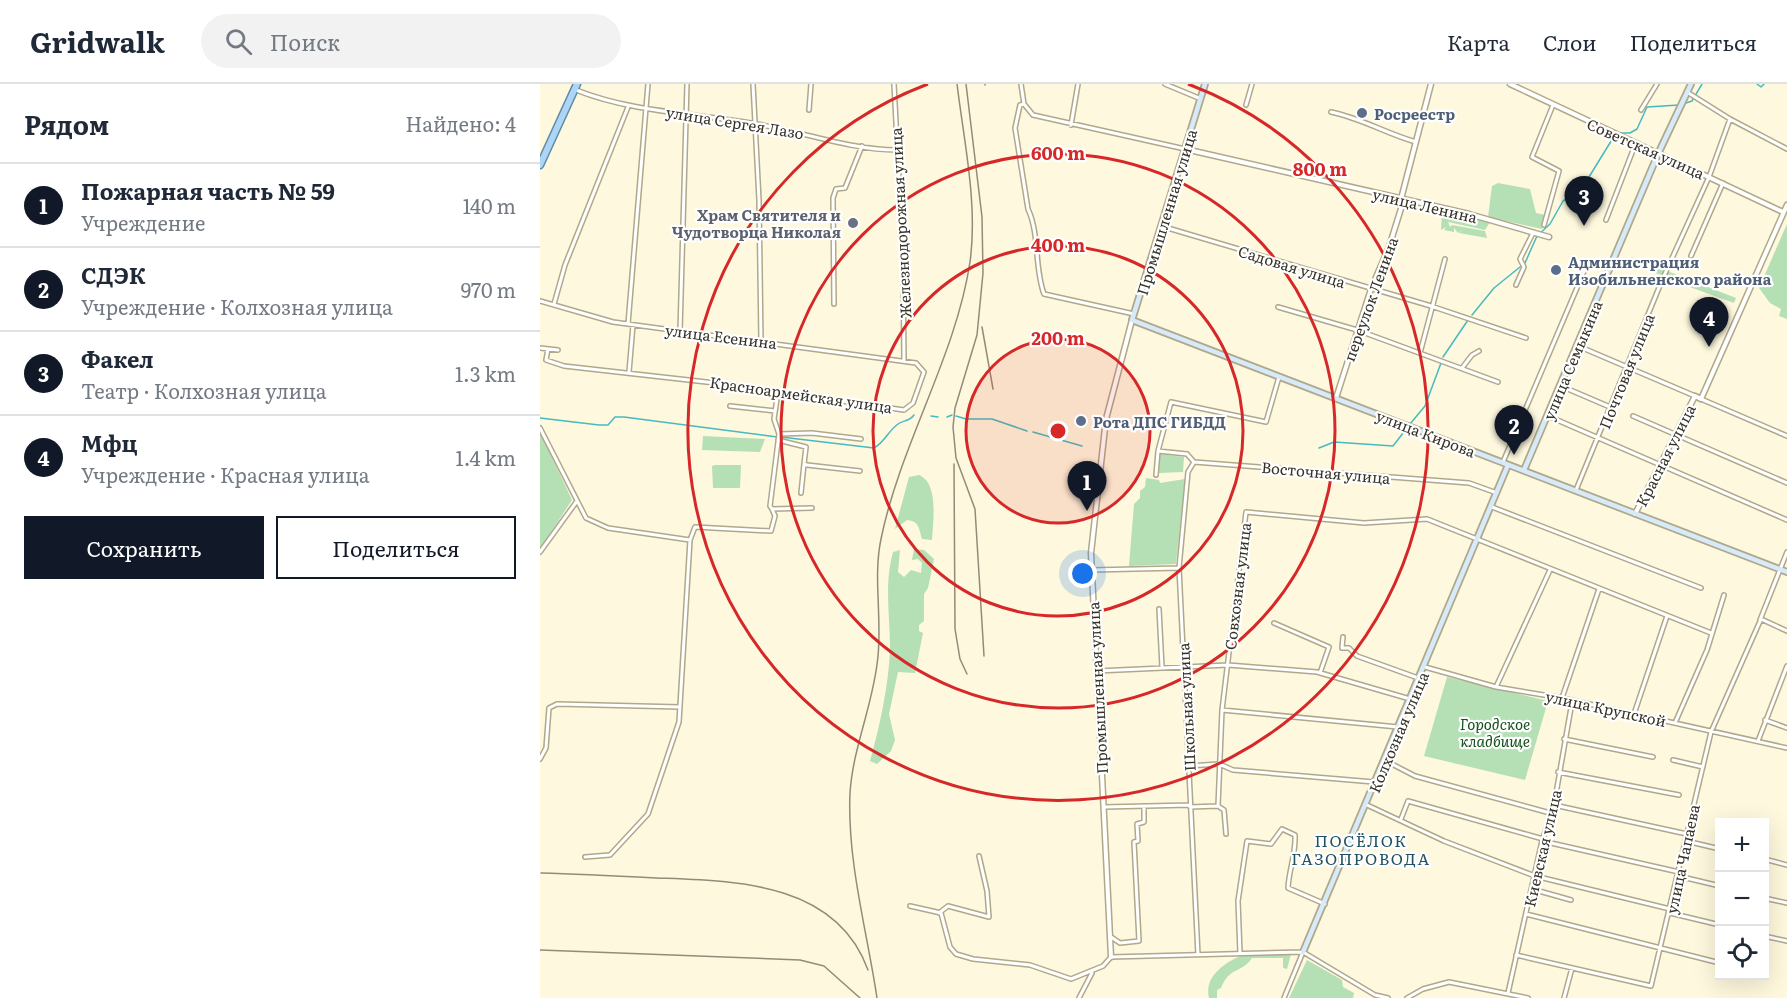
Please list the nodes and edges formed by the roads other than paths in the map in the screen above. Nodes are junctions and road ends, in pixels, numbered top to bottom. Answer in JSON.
{"nodes":[{"id":1,"x":648,"y":84,"type":"edge"},
{"id":2,"x":687,"y":84,"type":"edge"},
{"id":3,"x":753,"y":84,"type":"edge"},
{"id":4,"x":811,"y":84,"type":"edge"},
{"id":5,"x":894,"y":84,"type":"edge"},
{"id":6,"x":1021,"y":84,"type":"edge"},
{"id":7,"x":1078,"y":84,"type":"edge"},
{"id":8,"x":1166,"y":84,"type":"edge"},
{"id":9,"x":1205,"y":84,"type":"edge"},
{"id":10,"x":1252,"y":84,"type":"edge"},
{"id":11,"x":1431,"y":84,"type":"edge"},
{"id":12,"x":1510,"y":84,"type":"edge"},
{"id":13,"x":1657,"y":84,"type":"edge"},
{"id":14,"x":1691,"y":84,"type":"edge"},
{"id":15,"x":576,"y":87,"type":"edge"},
{"id":16,"x":1693,"y":95,"type":"junction"},
{"id":17,"x":1201,"y":99,"type":"junction"},
{"id":18,"x":1024,"y":104,"type":"junction"},
{"id":19,"x":1246,"y":105,"type":"dead end"},
{"id":20,"x":1553,"y":105,"type":"junction"},
{"id":21,"x":628,"y":107,"type":"junction"},
{"id":22,"x":647,"y":110,"type":"junction"},
{"id":23,"x":809,"y":110,"type":"dead end"},
{"id":24,"x":1641,"y":110,"type":"dead end"},
{"id":25,"x":687,"y":112,"type":"junction"},
{"id":26,"x":1331,"y":112,"type":"dead end"},
{"id":27,"x":1730,"y":119,"type":"junction"},
{"id":28,"x":755,"y":123,"type":"junction"},
{"id":29,"x":1071,"y":124,"type":"junction"},
{"id":30,"x":1416,"y":142,"type":"junction"},
{"id":31,"x":1635,"y":144,"type":"junction"},
{"id":32,"x":862,"y":146,"type":"junction"},
{"id":33,"x":1185,"y":149,"type":"junction"},
{"id":34,"x":1787,"y":149,"type":"edge"},
{"id":35,"x":897,"y":150,"type":"junction"},
{"id":36,"x":1658,"y":154,"type":"junction"},
{"id":37,"x":540,"y":165,"type":"edge"},
{"id":38,"x":1709,"y":177,"type":"junction"},
{"id":39,"x":1723,"y":183,"type":"junction"},
{"id":40,"x":1402,"y":199,"type":"junction"},
{"id":41,"x":1787,"y":205,"type":"edge"},
{"id":42,"x":1783,"y":212,"type":"junction"},
{"id":43,"x":1606,"y":220,"type":"dead end"},
{"id":44,"x":1545,"y":225,"type":"dead end"},
{"id":45,"x":1161,"y":226,"type":"junction"},
{"id":46,"x":1538,"y":232,"type":"junction"},
{"id":47,"x":1549,"y":237,"type":"dead end"},
{"id":48,"x":1691,"y":256,"type":"dead end"},
{"id":49,"x":1445,"y":259,"type":"dead end"},
{"id":50,"x":1588,"y":262,"type":"dead end"},
{"id":51,"x":1516,"y":285,"type":"dead end"},
{"id":52,"x":1371,"y":289,"type":"junction"},
{"id":53,"x":540,"y":301,"type":"edge"},
{"id":54,"x":834,"y":304,"type":"dead end"},
{"id":55,"x":554,"y":305,"type":"junction"},
{"id":56,"x":1431,"y":306,"type":"junction"},
{"id":57,"x":1278,"y":307,"type":"dead end"},
{"id":58,"x":1133,"y":317,"type":"junction"},
{"id":59,"x":631,"y":325,"type":"junction"},
{"id":60,"x":1357,"y":330,"type":"junction"},
{"id":61,"x":680,"y":331,"type":"junction"},
{"id":62,"x":1526,"y":338,"type":"dead end"},
{"id":63,"x":761,"y":341,"type":"junction"},
{"id":64,"x":1578,"y":346,"type":"junction"},
{"id":65,"x":540,"y":348,"type":"edge"},
{"id":66,"x":548,"y":349,"type":"junction"},
{"id":67,"x":558,"y":350,"type":"dead end"},
{"id":68,"x":1479,"y":351,"type":"dead end"},
{"id":69,"x":1420,"y":353,"type":"junction"},
{"id":70,"x":904,"y":362,"type":"junction"},
{"id":71,"x":1628,"y":367,"type":"junction"},
{"id":72,"x":1462,"y":368,"type":"junction"},
{"id":73,"x":629,"y":372,"type":"junction"},
{"id":74,"x":1280,"y":375,"type":"junction"},
{"id":75,"x":1498,"y":382,"type":"dead end"},
{"id":76,"x":1561,"y":386,"type":"junction"},
{"id":77,"x":778,"y":392,"type":"junction"},
{"id":78,"x":1695,"y":396,"type":"junction"},
{"id":79,"x":1336,"y":398,"type":"junction"},
{"id":80,"x":1701,"y":399,"type":"junction"},
{"id":81,"x":730,"y":406,"type":"dead end"},
{"id":82,"x":1610,"y":407,"type":"junction"},
{"id":83,"x":775,"y":411,"type":"junction"},
{"id":84,"x":1548,"y":416,"type":"junction"},
{"id":85,"x":1633,"y":416,"type":"dead end"},
{"id":86,"x":540,"y":428,"type":"edge"},
{"id":87,"x":779,"y":434,"type":"junction"},
{"id":88,"x":1676,"y":435,"type":"junction"},
{"id":89,"x":1599,"y":436,"type":"junction"},
{"id":90,"x":1787,"y":436,"type":"edge"},
{"id":91,"x":861,"y":438,"type":"dead end"},
{"id":92,"x":778,"y":440,"type":"junction"},
{"id":93,"x":1158,"y":451,"type":"junction"},
{"id":94,"x":1194,"y":462,"type":"junction"},
{"id":95,"x":804,"y":464,"type":"junction"},
{"id":96,"x":1506,"y":464,"type":"junction"},
{"id":97,"x":1660,"y":465,"type":"junction"},
{"id":98,"x":1524,"y":470,"type":"junction"},
{"id":99,"x":860,"y":471,"type":"dead end"},
{"id":100,"x":1156,"y":475,"type":"dead end"},
{"id":101,"x":1787,"y":483,"type":"edge"},
{"id":102,"x":1576,"y":490,"type":"junction"},
{"id":103,"x":801,"y":493,"type":"dead end"},
{"id":104,"x":1497,"y":493,"type":"junction"},
{"id":105,"x":577,"y":501,"type":"junction"},
{"id":106,"x":1492,"y":507,"type":"junction"},
{"id":107,"x":812,"y":508,"type":"dead end"},
{"id":108,"x":772,"y":509,"type":"junction"},
{"id":109,"x":1635,"y":514,"type":"junction"},
{"id":110,"x":1787,"y":520,"type":"edge"},
{"id":111,"x":1479,"y":538,"type":"junction"},
{"id":112,"x":690,"y":540,"type":"junction"},
{"id":113,"x":540,"y":552,"type":"edge"},
{"id":114,"x":1787,"y":552,"type":"edge"},
{"id":115,"x":1179,"y":568,"type":"junction"},
{"id":116,"x":1092,"y":570,"type":"junction"},
{"id":117,"x":1550,"y":570,"type":"junction"},
{"id":118,"x":1779,"y":570,"type":"junction"},
{"id":119,"x":1787,"y":573,"type":"edge"},
{"id":120,"x":1701,"y":588,"type":"dead end"},
{"id":121,"x":1599,"y":590,"type":"junction"},
{"id":122,"x":1724,"y":595,"type":"dead end"},
{"id":123,"x":1159,"y":609,"type":"dead end"},
{"id":124,"x":1667,"y":616,"type":"junction"},
{"id":125,"x":1760,"y":620,"type":"junction"},
{"id":126,"x":1274,"y":623,"type":"dead end"},
{"id":127,"x":1787,"y":631,"type":"edge"},
{"id":128,"x":1711,"y":633,"type":"junction"},
{"id":129,"x":1343,"y":637,"type":"dead end"},
{"id":130,"x":1228,"y":664,"type":"junction"},
{"id":131,"x":1787,"y":666,"type":"edge"},
{"id":132,"x":1184,"y":667,"type":"junction"},
{"id":133,"x":1425,"y":667,"type":"junction"},
{"id":134,"x":1162,"y":668,"type":"junction"},
{"id":135,"x":1097,"y":671,"type":"junction"},
{"id":136,"x":1320,"y":673,"type":"junction"},
{"id":137,"x":1785,"y":677,"type":"edge"},
{"id":138,"x":1419,"y":679,"type":"junction"},
{"id":139,"x":1496,"y":687,"type":"junction"},
{"id":140,"x":1562,"y":698,"type":"junction"},
{"id":141,"x":1411,"y":699,"type":"junction"},
{"id":142,"x":1572,"y":702,"type":"junction"},
{"id":143,"x":680,"y":707,"type":"junction"},
{"id":144,"x":1222,"y":710,"type":"junction"},
{"id":145,"x":1634,"y":715,"type":"junction"},
{"id":146,"x":1765,"y":720,"type":"junction"},
{"id":147,"x":1674,"y":723,"type":"junction"},
{"id":148,"x":1400,"y":727,"type":"junction"},
{"id":149,"x":1787,"y":728,"type":"edge"},
{"id":150,"x":1712,"y":732,"type":"junction"},
{"id":151,"x":1564,"y":739,"type":"junction"},
{"id":152,"x":1758,"y":741,"type":"junction"},
{"id":153,"x":1787,"y":748,"type":"edge"},
{"id":154,"x":1653,"y":757,"type":"dead end"},
{"id":155,"x":540,"y":759,"type":"edge"},
{"id":156,"x":1673,"y":760,"type":"dead end"},
{"id":157,"x":1386,"y":761,"type":"junction"},
{"id":158,"x":1219,"y":764,"type":"junction"},
{"id":159,"x":1188,"y":766,"type":"junction"},
{"id":160,"x":1703,"y":767,"type":"junction"},
{"id":161,"x":1558,"y":772,"type":"junction"},
{"id":162,"x":1377,"y":782,"type":"junction"},
{"id":163,"x":1680,"y":795,"type":"dead end"},
{"id":164,"x":1367,"y":805,"type":"junction"},
{"id":165,"x":1554,"y":805,"type":"junction"},
{"id":166,"x":1144,"y":806,"type":"junction"},
{"id":167,"x":1190,"y":806,"type":"junction"},
{"id":168,"x":1218,"y":806,"type":"junction"},
{"id":169,"x":1102,"y":807,"type":"junction"},
{"id":170,"x":1550,"y":813,"type":"junction"},
{"id":171,"x":1401,"y":819,"type":"junction"},
{"id":172,"x":1226,"y":834,"type":"dead end"},
{"id":173,"x":1687,"y":834,"type":"junction"},
{"id":174,"x":1543,"y":840,"type":"junction"},
{"id":175,"x":1686,"y":841,"type":"junction"},
{"id":176,"x":1715,"y":848,"type":"edge"},
{"id":177,"x":585,"y":856,"type":"dead end"},
{"id":178,"x":979,"y":856,"type":"dead end"},
{"id":179,"x":1769,"y":861,"type":"edge"},
{"id":180,"x":1787,"y":865,"type":"edge"},
{"id":181,"x":1679,"y":874,"type":"junction"},
{"id":182,"x":1535,"y":876,"type":"junction"},
{"id":183,"x":1715,"y":885,"type":"edge"},
{"id":184,"x":1532,"y":889,"type":"junction"},
{"id":185,"x":1769,"y":899,"type":"edge"},
{"id":186,"x":1571,"y":900,"type":"dead end"},
{"id":187,"x":1787,"y":903,"type":"edge"},
{"id":188,"x":1325,"y":904,"type":"junction"},
{"id":189,"x":910,"y":906,"type":"dead end"},
{"id":190,"x":1671,"y":911,"type":"junction"},
{"id":191,"x":939,"y":913,"type":"junction"},
{"id":192,"x":1526,"y":914,"type":"junction"},
{"id":193,"x":1715,"y":924,"type":"edge"},
{"id":194,"x":1109,"y":936,"type":"junction"},
{"id":195,"x":1769,"y":937,"type":"edge"},
{"id":196,"x":1787,"y":941,"type":"edge"},
{"id":197,"x":1662,"y":947,"type":"junction"},
{"id":198,"x":1303,"y":952,"type":"junction"},
{"id":199,"x":1240,"y":953,"type":"junction"},
{"id":200,"x":1516,"y":954,"type":"junction"},
{"id":201,"x":1198,"y":955,"type":"junction"},
{"id":202,"x":1111,"y":957,"type":"junction"},
{"id":203,"x":1715,"y":962,"type":"edge"},
{"id":204,"x":1572,"y":968,"type":"junction"},
{"id":205,"x":1093,"y":972,"type":"junction"},
{"id":206,"x":1508,"y":993,"type":"junction"},
{"id":207,"x":1079,"y":998,"type":"edge"},
{"id":208,"x":1284,"y":998,"type":"edge"},
{"id":209,"x":1388,"y":998,"type":"edge"},
{"id":210,"x":1407,"y":998,"type":"edge"},
{"id":211,"x":1528,"y":998,"type":"edge"},
{"id":212,"x":1564,"y":998,"type":"edge"}],
"edges":[{"from":1,"to":22,"type":"street"},
{"from":2,"to":25,"type":"street"},
{"from":3,"to":28,"type":"street"},
{"from":4,"to":23,"type":"street"},
{"from":5,"to":35,"type":"street","name":"Железнодорожная улица"},
{"from":6,"to":18,"type":"street"},
{"from":7,"to":29,"type":"street"},
{"from":8,"to":17,"type":"street"},
{"from":9,"to":17,"type":"main road","name":"Промышленная улица"},
{"from":10,"to":19,"type":"street"},
{"from":11,"to":30,"type":"street","name":"переулок Ленина"},
{"from":12,"to":20,"type":"street","name":"Советская улица"},
{"from":13,"to":24,"type":"street"},
{"from":14,"to":16,"type":"main road","name":"улица Семыкина"},
{"from":15,"to":21,"type":"street","name":"улица Сергея Лазо"},
{"from":15,"to":37,"type":"main road"},
{"from":16,"to":27,"type":"street"},
{"from":16,"to":36,"type":"main road","name":"улица Семыкина"},
{"from":17,"to":33,"type":"main road","name":"Промышленная улица"},
{"from":18,"to":29,"type":"street","name":"улица Ленина"},
{"from":18,"to":58,"type":"street","name":"улица Кирова"},
{"from":20,"to":31,"type":"street","name":"Советская улица"},
{"from":20,"to":44,"type":"street"},
{"from":21,"to":22,"type":"street","name":"улица Сергея Лазо"},
{"from":21,"to":55,"type":"street"},
{"from":22,"to":25,"type":"street","name":"улица Сергея Лазо"},
{"from":22,"to":59,"type":"street"},
{"from":25,"to":28,"type":"street","name":"улица Сергея Лазо"},
{"from":25,"to":61,"type":"street"},
{"from":26,"to":30,"type":"street"},
{"from":27,"to":34,"type":"street"},
{"from":27,"to":38,"type":"street","name":"Почтовая улица"},
{"from":28,"to":32,"type":"street","name":"улица Сергея Лазо"},
{"from":28,"to":63,"type":"street"},
{"from":29,"to":33,"type":"street","name":"улица Ленина"},
{"from":30,"to":40,"type":"street","name":"переулок Ленина"},
{"from":31,"to":36,"type":"street","name":"Советская улица"},
{"from":31,"to":43,"type":"street"},
{"from":32,"to":35,"type":"street","name":"улица Сергея Лазо"},
{"from":32,"to":54,"type":"street"},
{"from":33,"to":40,"type":"street","name":"улица Ленина"},
{"from":33,"to":45,"type":"main road","name":"Промышленная улица"},
{"from":35,"to":70,"type":"street","name":"Железнодорожная улица"},
{"from":36,"to":38,"type":"street","name":"Советская улица"},
{"from":36,"to":64,"type":"main road","name":"улица Семыкина"},
{"from":38,"to":39,"type":"street","name":"Советская улица"},
{"from":38,"to":71,"type":"street","name":"Почтовая улица"},
{"from":39,"to":42,"type":"street","name":"Советская улица"},
{"from":39,"to":48,"type":"street"},
{"from":40,"to":46,"type":"street","name":"улица Ленина"},
{"from":40,"to":52,"type":"street","name":"переулок Ленина"},
{"from":41,"to":42,"type":"street","name":"Красная улица"},
{"from":42,"to":80,"type":"street","name":"Красная улица"},
{"from":45,"to":52,"type":"street","name":"Садовая улица"},
{"from":45,"to":58,"type":"main road","name":"Промышленная улица"},
{"from":46,"to":47,"type":"street","name":"улица Ленина"},
{"from":46,"to":51,"type":"street"},
{"from":49,"to":56,"type":"street"},
{"from":50,"to":96,"type":"street","name":"Колхозная улица"},
{"from":52,"to":56,"type":"street","name":"Садовая улица"},
{"from":52,"to":60,"type":"street","name":"переулок Ленина"},
{"from":53,"to":55,"type":"street","name":"улица Есенина"},
{"from":55,"to":59,"type":"street","name":"улица Есенина"},
{"from":56,"to":62,"type":"street","name":"Садовая улица"},
{"from":56,"to":69,"type":"street"},
{"from":57,"to":60,"type":"street"},
{"from":58,"to":74,"type":"main road","name":"улица Кирова"},
{"from":58,"to":116,"type":"street","name":"Промышленная улица"},
{"from":59,"to":61,"type":"street","name":"улица Есенина"},
{"from":59,"to":73,"type":"street"},
{"from":60,"to":69,"type":"street"},
{"from":60,"to":79,"type":"street","name":"переулок Ленина"},
{"from":61,"to":63,"type":"street","name":"улица Есенина"},
{"from":63,"to":70,"type":"street","name":"улица Есенина"},
{"from":64,"to":71,"type":"street"},
{"from":64,"to":76,"type":"main road","name":"улица Семыкина"},
{"from":65,"to":66,"type":"street"},
{"from":66,"to":67,"type":"street"},
{"from":66,"to":73,"type":"street","name":"Красноармейская улица"},
{"from":68,"to":72,"type":"street"},
{"from":69,"to":72,"type":"street"},
{"from":70,"to":77,"type":"street","name":"Красноармейская улица"},
{"from":71,"to":78,"type":"street"},
{"from":71,"to":82,"type":"street","name":"Почтовая улица"},
{"from":72,"to":75,"type":"street"},
{"from":73,"to":77,"type":"street","name":"Красноармейская улица"},
{"from":74,"to":79,"type":"main road","name":"улица Кирова"},
{"from":74,"to":93,"type":"street"},
{"from":76,"to":82,"type":"street"},
{"from":76,"to":84,"type":"main road","name":"улица Семыкина"},
{"from":77,"to":83,"type":"street"},
{"from":78,"to":80,"type":"street"},
{"from":78,"to":88,"type":"street","name":"Красная улица"},
{"from":79,"to":96,"type":"main road","name":"улица Кирова"},
{"from":80,"to":90,"type":"street"},
{"from":81,"to":83,"type":"street"},
{"from":82,"to":89,"type":"street","name":"Почтовая улица"},
{"from":83,"to":87,"type":"street"},
{"from":84,"to":89,"type":"street"},
{"from":84,"to":98,"type":"main road","name":"улица Семыкина"},
{"from":85,"to":88,"type":"street"},
{"from":86,"to":105,"type":"street"},
{"from":87,"to":91,"type":"street"},
{"from":87,"to":92,"type":"street"},
{"from":88,"to":97,"type":"street","name":"Красная улица"},
{"from":88,"to":101,"type":"street"},
{"from":89,"to":97,"type":"street"},
{"from":89,"to":102,"type":"street","name":"Почтовая улица"},
{"from":92,"to":95,"type":"street"},
{"from":92,"to":108,"type":"street"},
{"from":93,"to":94,"type":"street","name":"Восточная улица"},
{"from":93,"to":100,"type":"street"},
{"from":94,"to":104,"type":"street","name":"Восточная улица"},
{"from":94,"to":115,"type":"street","name":"Школьная улица"},
{"from":95,"to":99,"type":"street"},
{"from":95,"to":103,"type":"street"},
{"from":96,"to":98,"type":"main road","name":"улица Кирова"},
{"from":96,"to":104,"type":"main road","name":"Колхозная улица"},
{"from":97,"to":109,"type":"street","name":"Красная улица"},
{"from":97,"to":110,"type":"street"},
{"from":98,"to":102,"type":"main road","name":"улица Кирова"},
{"from":102,"to":109,"type":"main road","name":"улица Кирова"},
{"from":104,"to":106,"type":"main road","name":"Колхозная улица"},
{"from":105,"to":112,"type":"street"},
{"from":105,"to":113,"type":"street"},
{"from":106,"to":111,"type":"main road","name":"Колхозная улица"},
{"from":106,"to":120,"type":"street"},
{"from":107,"to":108,"type":"street"},
{"from":108,"to":112,"type":"street"},
{"from":109,"to":118,"type":"main road","name":"улица Кирова"},
{"from":111,"to":117,"type":"street"},
{"from":111,"to":130,"type":"street","name":"Совхозная улица"},
{"from":111,"to":133,"type":"main road","name":"Колхозная улица"},
{"from":112,"to":143,"type":"street"},
{"from":114,"to":118,"type":"street"},
{"from":115,"to":116,"type":"street"},
{"from":115,"to":132,"type":"street","name":"Школьная улица"},
{"from":116,"to":135,"type":"street","name":"Промышленная улица"},
{"from":117,"to":121,"type":"street"},
{"from":117,"to":139,"type":"street"},
{"from":118,"to":119,"type":"main road","name":"улица Кирова"},
{"from":118,"to":125,"type":"street"},
{"from":121,"to":124,"type":"street"},
{"from":121,"to":140,"type":"street"},
{"from":122,"to":128,"type":"street"},
{"from":123,"to":134,"type":"street"},
{"from":124,"to":128,"type":"street"},
{"from":124,"to":145,"type":"street"},
{"from":125,"to":127,"type":"street"},
{"from":125,"to":150,"type":"street","name":"улица Чапаева"},
{"from":126,"to":136,"type":"street"},
{"from":128,"to":147,"type":"street"},
{"from":129,"to":138,"type":"street"},
{"from":130,"to":132,"type":"street"},
{"from":130,"to":136,"type":"street"},
{"from":130,"to":144,"type":"street","name":"Совхозная улица"},
{"from":131,"to":137,"type":"street"},
{"from":132,"to":134,"type":"street"},
{"from":132,"to":159,"type":"street","name":"Школьная улица"},
{"from":133,"to":138,"type":"main road","name":"Колхозная улица"},
{"from":133,"to":139,"type":"street","name":"улица Крупской"},
{"from":134,"to":135,"type":"street"},
{"from":135,"to":169,"type":"street","name":"Промышленная улица"},
{"from":136,"to":141,"type":"street"},
{"from":137,"to":146,"type":"street"},
{"from":138,"to":141,"type":"main road","name":"Колхозная улица"},
{"from":139,"to":140,"type":"street","name":"улица Крупской"},
{"from":140,"to":142,"type":"street","name":"улица Крупской"},
{"from":141,"to":148,"type":"main road","name":"Колхозная улица"},
{"from":142,"to":145,"type":"street","name":"улица Крупской"},
{"from":142,"to":151,"type":"street","name":"Киевская улица"},
{"from":143,"to":155,"type":"street"},
{"from":143,"to":177,"type":"street"},
{"from":144,"to":148,"type":"street"},
{"from":144,"to":158,"type":"street","name":"Совхозная улица"},
{"from":145,"to":147,"type":"street","name":"улица Крупской"},
{"from":146,"to":149,"type":"street"},
{"from":146,"to":152,"type":"street"},
{"from":147,"to":150,"type":"street","name":"улица Крупской"},
{"from":148,"to":157,"type":"main road","name":"Колхозная улица"},
{"from":150,"to":152,"type":"street","name":"улица Крупской"},
{"from":150,"to":160,"type":"street","name":"улица Чапаева"},
{"from":151,"to":154,"type":"street"},
{"from":151,"to":161,"type":"street","name":"Киевская улица"},
{"from":152,"to":153,"type":"street","name":"улица Крупской"},
{"from":156,"to":160,"type":"street"},
{"from":157,"to":162,"type":"main road","name":"Колхозная улица"},
{"from":157,"to":170,"type":"street"},
{"from":158,"to":159,"type":"street"},
{"from":158,"to":162,"type":"street"},
{"from":158,"to":168,"type":"street","name":"Совхозная улица"},
{"from":159,"to":167,"type":"street","name":"Школьная улица"},
{"from":160,"to":173,"type":"street","name":"улица Чапаева"},
{"from":161,"to":163,"type":"street"},
{"from":161,"to":165,"type":"street","name":"Киевская улица"},
{"from":162,"to":164,"type":"main road","name":"Колхозная улица"},
{"from":164,"to":171,"type":"street"},
{"from":164,"to":188,"type":"main road","name":"Колхозная улица"},
{"from":165,"to":170,"type":"street","name":"Киевская улица"},
{"from":165,"to":173,"type":"street"},
{"from":166,"to":167,"type":"street"},
{"from":166,"to":169,"type":"street"},
{"from":166,"to":194,"type":"street"},
{"from":167,"to":168,"type":"street"},
{"from":167,"to":201,"type":"street","name":"Школьная улица"},
{"from":168,"to":172,"type":"street","name":"Совхозная улица"},
{"from":169,"to":194,"type":"street","name":"Промышленная улица"},
{"from":170,"to":174,"type":"street","name":"Киевская улица"},
{"from":171,"to":174,"type":"street"},
{"from":171,"to":182,"type":"street"},
{"from":173,"to":175,"type":"street","name":"улица Чапаева"},
{"from":174,"to":181,"type":"street"},
{"from":174,"to":182,"type":"street","name":"Киевская улица"},
{"from":175,"to":176,"type":"street"},
{"from":175,"to":181,"type":"street","name":"улица Чапаева"},
{"from":178,"to":191,"type":"street"},
{"from":179,"to":180,"type":"street"},
{"from":181,"to":183,"type":"street"},
{"from":181,"to":190,"type":"street","name":"улица Чапаева"},
{"from":182,"to":184,"type":"street","name":"Киевская улица"},
{"from":182,"to":190,"type":"street"},
{"from":184,"to":186,"type":"street"},
{"from":184,"to":192,"type":"street","name":"Киевская улица"},
{"from":185,"to":187,"type":"street"},
{"from":188,"to":198,"type":"main road","name":"Колхозная улица"},
{"from":188,"to":199,"type":"street"},
{"from":189,"to":191,"type":"street"},
{"from":190,"to":193,"type":"street"},
{"from":190,"to":197,"type":"street","name":"улица Чапаева"},
{"from":191,"to":205,"type":"street"},
{"from":192,"to":197,"type":"street"},
{"from":192,"to":200,"type":"street","name":"Киевская улица"},
{"from":194,"to":202,"type":"street","name":"Промышленная улица"},
{"from":195,"to":196,"type":"street"},
{"from":197,"to":203,"type":"street"},
{"from":197,"to":204,"type":"street","name":"улица Чапаева"},
{"from":198,"to":199,"type":"street"},
{"from":198,"to":208,"type":"street","name":"Колхозная улица"},
{"from":198,"to":209,"type":"street"},
{"from":199,"to":201,"type":"street"},
{"from":200,"to":204,"type":"street"},
{"from":200,"to":206,"type":"street","name":"Киевская улица"},
{"from":201,"to":202,"type":"street"},
{"from":202,"to":205,"type":"street"},
{"from":204,"to":212,"type":"street"},
{"from":205,"to":207,"type":"street"},
{"from":206,"to":210,"type":"street"},
{"from":206,"to":211,"type":"street"}]}
